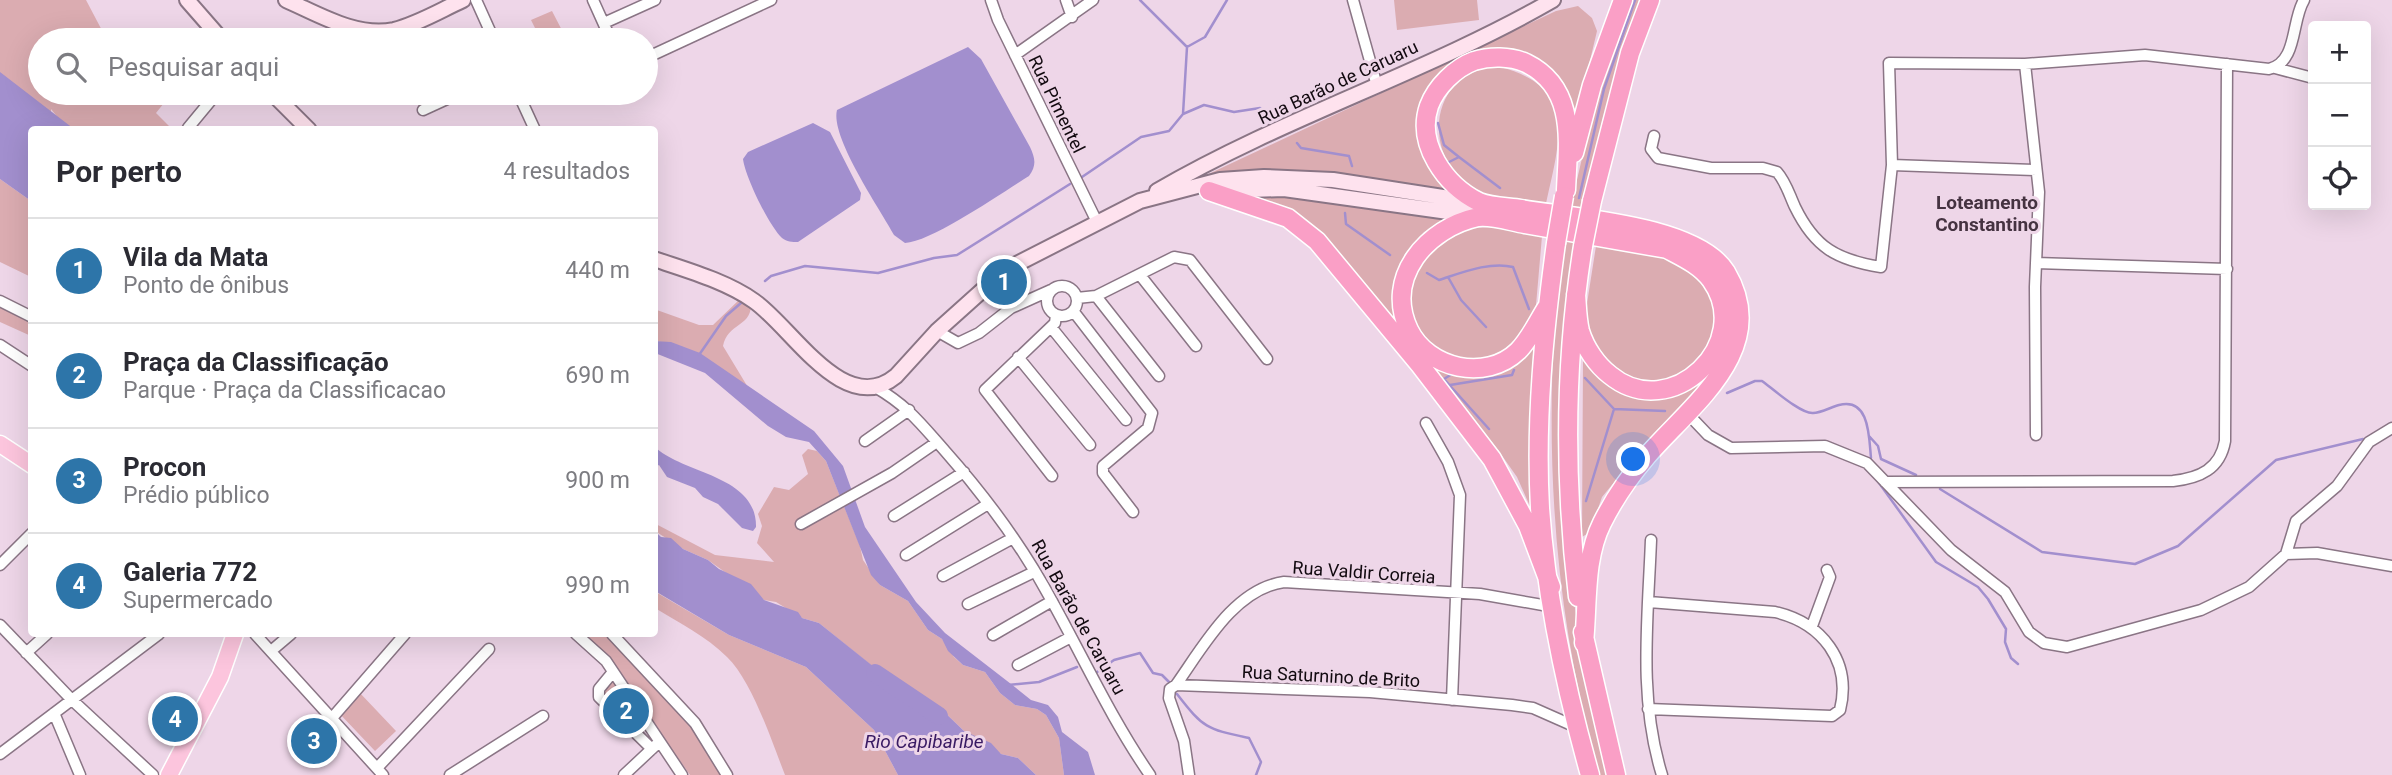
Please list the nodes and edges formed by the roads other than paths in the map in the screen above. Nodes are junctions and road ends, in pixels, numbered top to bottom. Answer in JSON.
{"nodes":[{"id":1,"x":187,"y":0,"type":"edge"},
{"id":2,"x":286,"y":0,"type":"edge"},
{"id":3,"x":463,"y":0,"type":"edge"},
{"id":4,"x":476,"y":0,"type":"edge"},
{"id":5,"x":593,"y":0,"type":"edge"},
{"id":6,"x":655,"y":0,"type":"edge"},
{"id":7,"x":771,"y":0,"type":"edge"},
{"id":8,"x":991,"y":0,"type":"edge"},
{"id":9,"x":1066,"y":0,"type":"edge"},
{"id":10,"x":1093,"y":0,"type":"edge"},
{"id":11,"x":1353,"y":0,"type":"edge"},
{"id":12,"x":1553,"y":0,"type":"edge"},
{"id":13,"x":1623,"y":0,"type":"edge"},
{"id":14,"x":1650,"y":0,"type":"edge"},
{"id":15,"x":2304,"y":0,"type":"edge"},
{"id":16,"x":1072,"y":17,"type":"junction"},
{"id":17,"x":604,"y":23,"type":"junction"},
{"id":18,"x":212,"y":28,"type":"edge"},
{"id":19,"x":357,"y":28,"type":"edge"},
{"id":20,"x":398,"y":28,"type":"edge"},
{"id":21,"x":489,"y":28,"type":"edge"},
{"id":22,"x":606,"y":28,"type":"edge"},
{"id":23,"x":658,"y":52,"type":"edge"},
{"id":24,"x":1015,"y":55,"type":"junction"},
{"id":25,"x":2025,"y":64,"type":"junction"},
{"id":26,"x":2227,"y":64,"type":"junction"},
{"id":27,"x":2275,"y":68,"type":"junction"},
{"id":28,"x":2308,"y":77,"type":"edge"},
{"id":29,"x":1377,"y":86,"type":"junction"},
{"id":30,"x":207,"y":105,"type":"edge"},
{"id":31,"x":284,"y":105,"type":"edge"},
{"id":32,"x":434,"y":105,"type":"edge"},
{"id":33,"x":523,"y":105,"type":"edge"},
{"id":34,"x":423,"y":110,"type":"dead end"},
{"id":35,"x":190,"y":126,"type":"edge"},
{"id":36,"x":305,"y":126,"type":"edge"},
{"id":37,"x":532,"y":126,"type":"edge"},
{"id":38,"x":1654,"y":136,"type":"dead end"},
{"id":39,"x":1892,"y":165,"type":"junction"},
{"id":40,"x":2036,"y":170,"type":"junction"},
{"id":41,"x":1209,"y":191,"type":"junction"},
{"id":42,"x":1565,"y":193,"type":"junction"},
{"id":43,"x":1140,"y":201,"type":"junction"},
{"id":44,"x":1122,"y":209,"type":"junction"},
{"id":45,"x":1480,"y":210,"type":"junction"},
{"id":46,"x":1097,"y":222,"type":"junction"},
{"id":47,"x":658,"y":261,"type":"edge"},
{"id":48,"x":2036,"y":262,"type":"junction"},
{"id":49,"x":2227,"y":269,"type":"junction"},
{"id":50,"x":1140,"y":275,"type":"junction"},
{"id":51,"x":1051,"y":290,"type":"junction"},
{"id":52,"x":1576,"y":294,"type":"junction"},
{"id":53,"x":1096,"y":296,"type":"junction"},
{"id":54,"x":1077,"y":298,"type":"junction"},
{"id":55,"x":0,"y":302,"type":"edge"},
{"id":56,"x":1027,"y":302,"type":"junction"},
{"id":57,"x":1047,"y":304,"type":"junction"},
{"id":58,"x":1547,"y":307,"type":"junction"},
{"id":59,"x":1074,"y":312,"type":"junction"},
{"id":60,"x":28,"y":315,"type":"edge"},
{"id":61,"x":1056,"y":315,"type":"junction"},
{"id":62,"x":1051,"y":327,"type":"junction"},
{"id":63,"x":937,"y":331,"type":"junction"},
{"id":64,"x":0,"y":345,"type":"edge"},
{"id":65,"x":1196,"y":346,"type":"dead end"},
{"id":66,"x":1018,"y":358,"type":"junction"},
{"id":67,"x":1268,"y":359,"type":"dead end"},
{"id":68,"x":28,"y":363,"type":"edge"},
{"id":69,"x":1159,"y":376,"type":"dead end"},
{"id":70,"x":882,"y":384,"type":"junction"},
{"id":71,"x":906,"y":407,"type":"junction"},
{"id":72,"x":1687,"y":413,"type":"junction"},
{"id":73,"x":1126,"y":420,"type":"dead end"},
{"id":74,"x":1426,"y":423,"type":"dead end"},
{"id":75,"x":2392,"y":428,"type":"edge"},
{"id":76,"x":2036,"y":435,"type":"dead end"},
{"id":77,"x":865,"y":441,"type":"dead end"},
{"id":78,"x":937,"y":442,"type":"junction"},
{"id":79,"x":0,"y":444,"type":"edge"},
{"id":80,"x":1090,"y":445,"type":"dead end"},
{"id":81,"x":28,"y":462,"type":"edge"},
{"id":82,"x":964,"y":472,"type":"junction"},
{"id":83,"x":1052,"y":476,"type":"dead end"},
{"id":84,"x":1885,"y":482,"type":"junction"},
{"id":85,"x":988,"y":504,"type":"junction"},
{"id":86,"x":1133,"y":512,"type":"dead end"},
{"id":87,"x":894,"y":516,"type":"dead end"},
{"id":88,"x":801,"y":524,"type":"dead end"},
{"id":89,"x":28,"y":537,"type":"edge"},
{"id":90,"x":1013,"y":538,"type":"junction"},
{"id":91,"x":1651,"y":540,"type":"dead end"},
{"id":92,"x":2286,"y":554,"type":"junction"},
{"id":93,"x":906,"y":555,"type":"dead end"},
{"id":94,"x":0,"y":565,"type":"edge"},
{"id":95,"x":2392,"y":566,"type":"edge"},
{"id":96,"x":1827,"y":570,"type":"dead end"},
{"id":97,"x":1034,"y":572,"type":"junction"},
{"id":98,"x":943,"y":576,"type":"dead end"},
{"id":99,"x":1551,"y":587,"type":"junction"},
{"id":100,"x":1456,"y":593,"type":"junction"},
{"id":101,"x":1052,"y":601,"type":"junction"},
{"id":102,"x":1649,"y":603,"type":"junction"},
{"id":103,"x":968,"y":604,"type":"dead end"},
{"id":104,"x":1554,"y":607,"type":"junction"},
{"id":105,"x":0,"y":625,"type":"edge"},
{"id":106,"x":1812,"y":626,"type":"junction"},
{"id":107,"x":993,"y":635,"type":"dead end"},
{"id":108,"x":44,"y":637,"type":"edge"},
{"id":109,"x":155,"y":637,"type":"edge"},
{"id":110,"x":234,"y":637,"type":"edge"},
{"id":111,"x":258,"y":637,"type":"edge"},
{"id":112,"x":287,"y":637,"type":"edge"},
{"id":113,"x":402,"y":637,"type":"edge"},
{"id":114,"x":579,"y":637,"type":"edge"},
{"id":115,"x":615,"y":637,"type":"edge"},
{"id":116,"x":1071,"y":637,"type":"junction"},
{"id":117,"x":1584,"y":643,"type":"junction"},
{"id":118,"x":489,"y":649,"type":"dead end"},
{"id":119,"x":271,"y":651,"type":"junction"},
{"id":120,"x":26,"y":653,"type":"junction"},
{"id":121,"x":1018,"y":665,"type":"dead end"},
{"id":122,"x":613,"y":672,"type":"junction"},
{"id":123,"x":1175,"y":685,"type":"junction"},
{"id":124,"x":71,"y":699,"type":"junction"},
{"id":125,"x":1452,"y":700,"type":"junction"},
{"id":126,"x":1648,"y":709,"type":"junction"},
{"id":127,"x":54,"y":713,"type":"junction"},
{"id":128,"x":543,"y":716,"type":"dead end"},
{"id":129,"x":332,"y":718,"type":"junction"},
{"id":130,"x":1576,"y":727,"type":"junction"},
{"id":131,"x":655,"y":746,"type":"junction"},
{"id":132,"x":0,"y":754,"type":"edge"},
{"id":133,"x":380,"y":772,"type":"edge"},
{"id":134,"x":80,"y":775,"type":"edge"},
{"id":135,"x":153,"y":775,"type":"edge"},
{"id":136,"x":169,"y":775,"type":"edge"},
{"id":137,"x":450,"y":775,"type":"edge"},
{"id":138,"x":625,"y":775,"type":"edge"},
{"id":139,"x":682,"y":775,"type":"edge"},
{"id":140,"x":727,"y":775,"type":"edge"},
{"id":141,"x":1150,"y":775,"type":"edge"},
{"id":142,"x":1189,"y":775,"type":"edge"},
{"id":143,"x":1590,"y":775,"type":"edge"},
{"id":144,"x":1616,"y":775,"type":"edge"},
{"id":145,"x":1662,"y":775,"type":"edge"}],
"edges":[{"from":1,"to":18,"type":"street"},
{"from":2,"to":19,"type":"street"},
{"from":3,"to":20,"type":"street"},
{"from":4,"to":21,"type":"street"},
{"from":5,"to":17,"type":"street"},
{"from":6,"to":17,"type":"street"},
{"from":7,"to":23,"type":"street"},
{"from":8,"to":24,"type":"street","name":"Rua Pimentel"},
{"from":9,"to":16,"type":"street"},
{"from":10,"to":16,"type":"street"},
{"from":11,"to":29,"type":"street"},
{"from":12,"to":29,"type":"street","name":"Rua Barão de Caruaru"},
{"from":13,"to":42,"type":"highway"},
{"from":14,"to":52,"type":"highway","bridge":true},
{"from":15,"to":27,"type":"street"},
{"from":16,"to":24,"type":"street"},
{"from":17,"to":22,"type":"street"},
{"from":24,"to":46,"type":"street","name":"Rua Pimentel"},
{"from":25,"to":26,"type":"street"},
{"from":25,"to":39,"type":"street"},
{"from":25,"to":40,"type":"street"},
{"from":26,"to":27,"type":"street"},
{"from":26,"to":49,"type":"street"},
{"from":27,"to":28,"type":"street"},
{"from":29,"to":43,"type":"street","name":"Rua Barão de Caruaru"},
{"from":30,"to":35,"type":"street"},
{"from":31,"to":36,"type":"street"},
{"from":32,"to":34,"type":"street"},
{"from":33,"to":37,"type":"street"},
{"from":38,"to":39,"type":"street"},
{"from":39,"to":40,"type":"street"},
{"from":40,"to":48,"type":"street"},
{"from":41,"to":44,"type":"street"},
{"from":41,"to":45,"type":"street"},
{"from":41,"to":99,"type":"highway"},
{"from":42,"to":45,"type":"highway"},
{"from":42,"to":58,"type":"highway","bridge":true},
{"from":43,"to":44,"type":"street","name":"Rua Barão de Caruaru"},
{"from":43,"to":45,"type":"street","name":"Rua Barão de Caruaru"},
{"from":44,"to":46,"type":"street","name":"Rua Barão de Caruaru"},
{"from":45,"to":52,"type":"highway"},
{"from":45,"to":58,"type":"highway"},
{"from":45,"to":72,"type":"highway"},
{"from":46,"to":63,"type":"street","name":"Rua Barão de Caruaru"},
{"from":47,"to":70,"type":"street"},
{"from":48,"to":49,"type":"street"},
{"from":48,"to":76,"type":"street"},
{"from":49,"to":84,"type":"street"},
{"from":50,"to":53,"type":"street"},
{"from":50,"to":65,"type":"street"},
{"from":50,"to":67,"type":"street"},
{"from":51,"to":54,"type":"street"},
{"from":51,"to":56,"type":"street"},
{"from":51,"to":57,"type":"street"},
{"from":52,"to":117,"type":"highway"},
{"from":53,"to":54,"type":"street"},
{"from":53,"to":69,"type":"street"},
{"from":54,"to":59,"type":"street"},
{"from":55,"to":60,"type":"street"},
{"from":56,"to":57,"type":"street"},
{"from":56,"to":63,"type":"street"},
{"from":57,"to":61,"type":"street"},
{"from":58,"to":99,"type":"highway"},
{"from":59,"to":61,"type":"street"},
{"from":59,"to":86,"type":"street"},
{"from":61,"to":62,"type":"street"},
{"from":62,"to":66,"type":"street"},
{"from":62,"to":73,"type":"street"},
{"from":63,"to":70,"type":"street","name":"Rua Barão de Caruaru"},
{"from":64,"to":68,"type":"street"},
{"from":66,"to":80,"type":"street"},
{"from":66,"to":83,"type":"street"},
{"from":70,"to":71,"type":"street","name":"Rua Barão de Caruaru"},
{"from":71,"to":77,"type":"street"},
{"from":71,"to":78,"type":"street","name":"Rua Barão de Caruaru"},
{"from":72,"to":84,"type":"street"},
{"from":72,"to":117,"type":"highway"},
{"from":74,"to":100,"type":"street"},
{"from":75,"to":92,"type":"street"},
{"from":78,"to":82,"type":"street","name":"Rua Barão de Caruaru"},
{"from":78,"to":88,"type":"street"},
{"from":79,"to":81,"type":"main road"},
{"from":82,"to":85,"type":"street","name":"Rua Barão de Caruaru"},
{"from":82,"to":87,"type":"street"},
{"from":84,"to":92,"type":"street"},
{"from":85,"to":90,"type":"street","name":"Rua Barão de Caruaru"},
{"from":85,"to":93,"type":"street"},
{"from":89,"to":94,"type":"street"},
{"from":90,"to":97,"type":"street","name":"Rua Barão de Caruaru"},
{"from":90,"to":98,"type":"street"},
{"from":91,"to":102,"type":"street"},
{"from":92,"to":95,"type":"street"},
{"from":96,"to":106,"type":"street"},
{"from":97,"to":101,"type":"street","name":"Rua Barão de Caruaru"},
{"from":97,"to":103,"type":"street"},
{"from":99,"to":104,"type":"highway"},
{"from":100,"to":104,"type":"street","name":"Rua Valdir Correia"},
{"from":100,"to":123,"type":"street","name":"Rua Valdir Correia"},
{"from":100,"to":125,"type":"street"},
{"from":101,"to":107,"type":"street"},
{"from":101,"to":116,"type":"street","name":"Rua Barão de Caruaru"},
{"from":102,"to":106,"type":"street"},
{"from":102,"to":126,"type":"street"},
{"from":104,"to":130,"type":"highway"},
{"from":105,"to":120,"type":"street"},
{"from":106,"to":126,"type":"street"},
{"from":108,"to":120,"type":"street"},
{"from":109,"to":124,"type":"street"},
{"from":110,"to":136,"type":"main road"},
{"from":111,"to":119,"type":"street"},
{"from":112,"to":119,"type":"street"},
{"from":113,"to":129,"type":"street"},
{"from":114,"to":122,"type":"street"},
{"from":115,"to":140,"type":"street"},
{"from":116,"to":121,"type":"street"},
{"from":116,"to":141,"type":"street","name":"Rua Barão de Caruaru"},
{"from":117,"to":144,"type":"highway"},
{"from":118,"to":133,"type":"street"},
{"from":119,"to":129,"type":"street"},
{"from":120,"to":124,"type":"street"},
{"from":122,"to":131,"type":"street"},
{"from":122,"to":131,"type":"street"},
{"from":123,"to":125,"type":"street","name":"Rua Saturnino de Brito"},
{"from":123,"to":142,"type":"street"},
{"from":124,"to":127,"type":"street"},
{"from":124,"to":135,"type":"street"},
{"from":125,"to":130,"type":"street","name":"Rua Saturnino de Brito"},
{"from":126,"to":145,"type":"street"},
{"from":127,"to":132,"type":"street"},
{"from":127,"to":134,"type":"street"},
{"from":128,"to":137,"type":"street"},
{"from":129,"to":133,"type":"street"},
{"from":130,"to":143,"type":"highway"},
{"from":131,"to":138,"type":"street"},
{"from":131,"to":139,"type":"street"}]}
